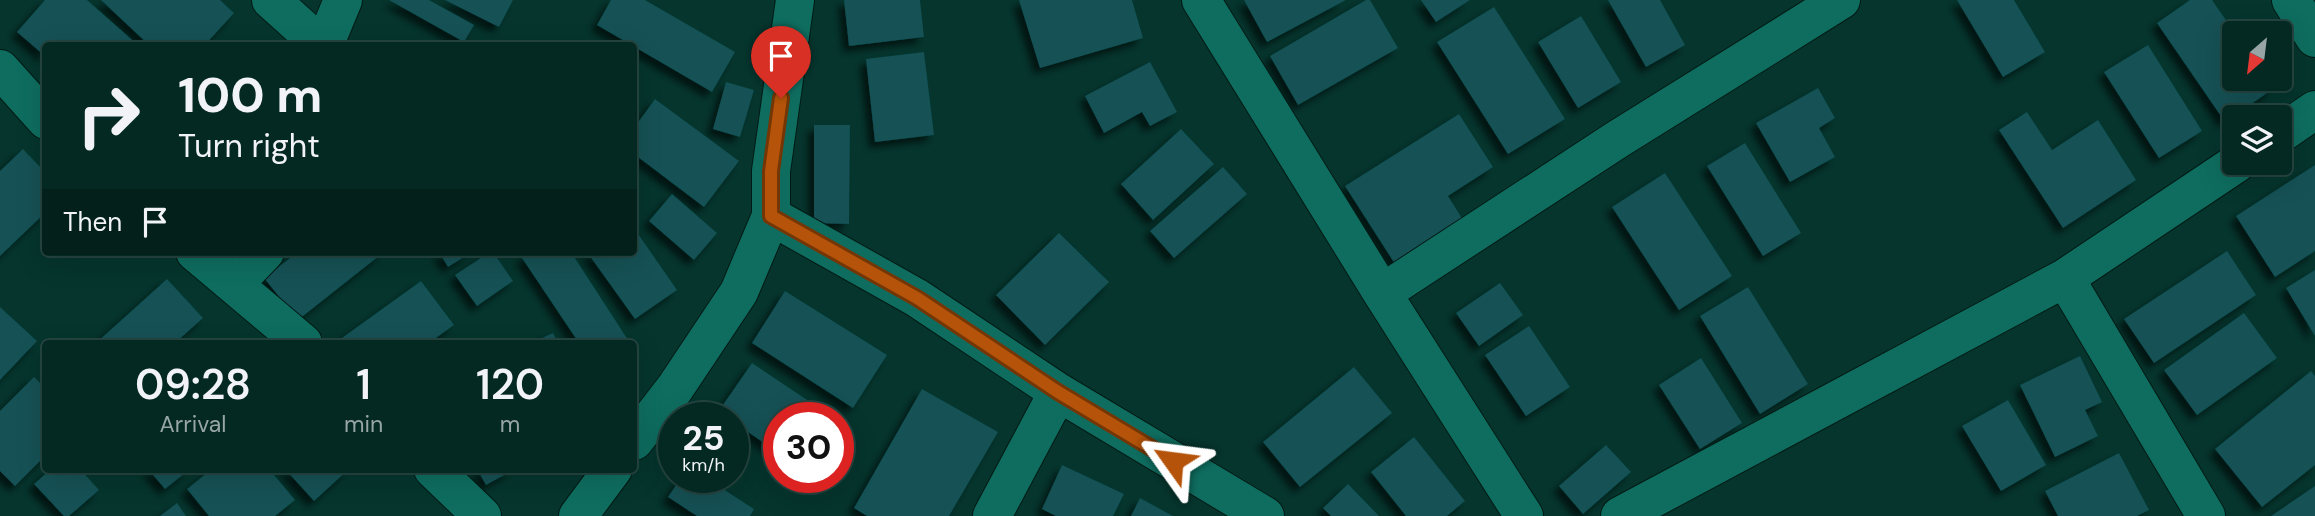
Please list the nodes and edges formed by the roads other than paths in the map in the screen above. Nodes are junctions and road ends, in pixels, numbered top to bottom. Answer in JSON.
{"nodes":[{"id":1,"x":271,"y":0,"type":"edge"},
{"id":2,"x":343,"y":0,"type":"edge"},
{"id":3,"x":795,"y":0,"type":"edge"},
{"id":4,"x":1201,"y":0,"type":"edge"},
{"id":5,"x":1841,"y":0,"type":"edge"},
{"id":6,"x":2291,"y":0,"type":"edge"},
{"id":7,"x":2315,"y":38,"type":"edge"},
{"id":8,"x":318,"y":42,"type":"edge"},
{"id":9,"x":325,"y":42,"type":"edge"},
{"id":10,"x":0,"y":68,"type":"edge"},
{"id":11,"x":2315,"y":110,"type":"edge"},
{"id":12,"x":42,"y":115,"type":"edge"},
{"id":13,"x":2292,"y":126,"type":"edge"},
{"id":14,"x":2222,"y":173,"type":"edge"},
{"id":15,"x":771,"y":216,"type":"junction"},
{"id":16,"x":200,"y":256,"type":"edge"},
{"id":17,"x":261,"y":256,"type":"edge"},
{"id":18,"x":2066,"y":278,"type":"junction"},
{"id":19,"x":234,"y":285,"type":"junction"},
{"id":20,"x":1382,"y":293,"type":"junction"},
{"id":21,"x":299,"y":340,"type":"edge"},
{"id":22,"x":1058,"y":392,"type":"junction"},
{"id":23,"x":637,"y":437,"type":"edge"},
{"id":24,"x":437,"y":473,"type":"edge"},
{"id":25,"x":610,"y":473,"type":"edge"},
{"id":26,"x":482,"y":516,"type":"edge"},
{"id":27,"x":578,"y":516,"type":"edge"},
{"id":28,"x":992,"y":516,"type":"edge"},
{"id":29,"x":1265,"y":516,"type":"edge"},
{"id":30,"x":1524,"y":516,"type":"edge"},
{"id":31,"x":1620,"y":516,"type":"edge"},
{"id":32,"x":2206,"y":516,"type":"edge"}],
"edges":[{"from":1,"to":8,"type":"street"},
{"from":2,"to":9,"type":"street"},
{"from":3,"to":15,"type":"street"},
{"from":4,"to":20,"type":"street"},
{"from":5,"to":20,"type":"street"},
{"from":6,"to":7,"type":"street"},
{"from":10,"to":12,"type":"street"},
{"from":11,"to":13,"type":"street"},
{"from":14,"to":18,"type":"street"},
{"from":15,"to":22,"type":"street"},
{"from":15,"to":23,"type":"street"},
{"from":16,"to":19,"type":"street"},
{"from":17,"to":19,"type":"street"},
{"from":18,"to":31,"type":"street"},
{"from":18,"to":32,"type":"street"},
{"from":19,"to":21,"type":"street"},
{"from":20,"to":30,"type":"street"},
{"from":22,"to":28,"type":"street"},
{"from":22,"to":29,"type":"street"},
{"from":24,"to":26,"type":"street"},
{"from":25,"to":27,"type":"street"}]}
